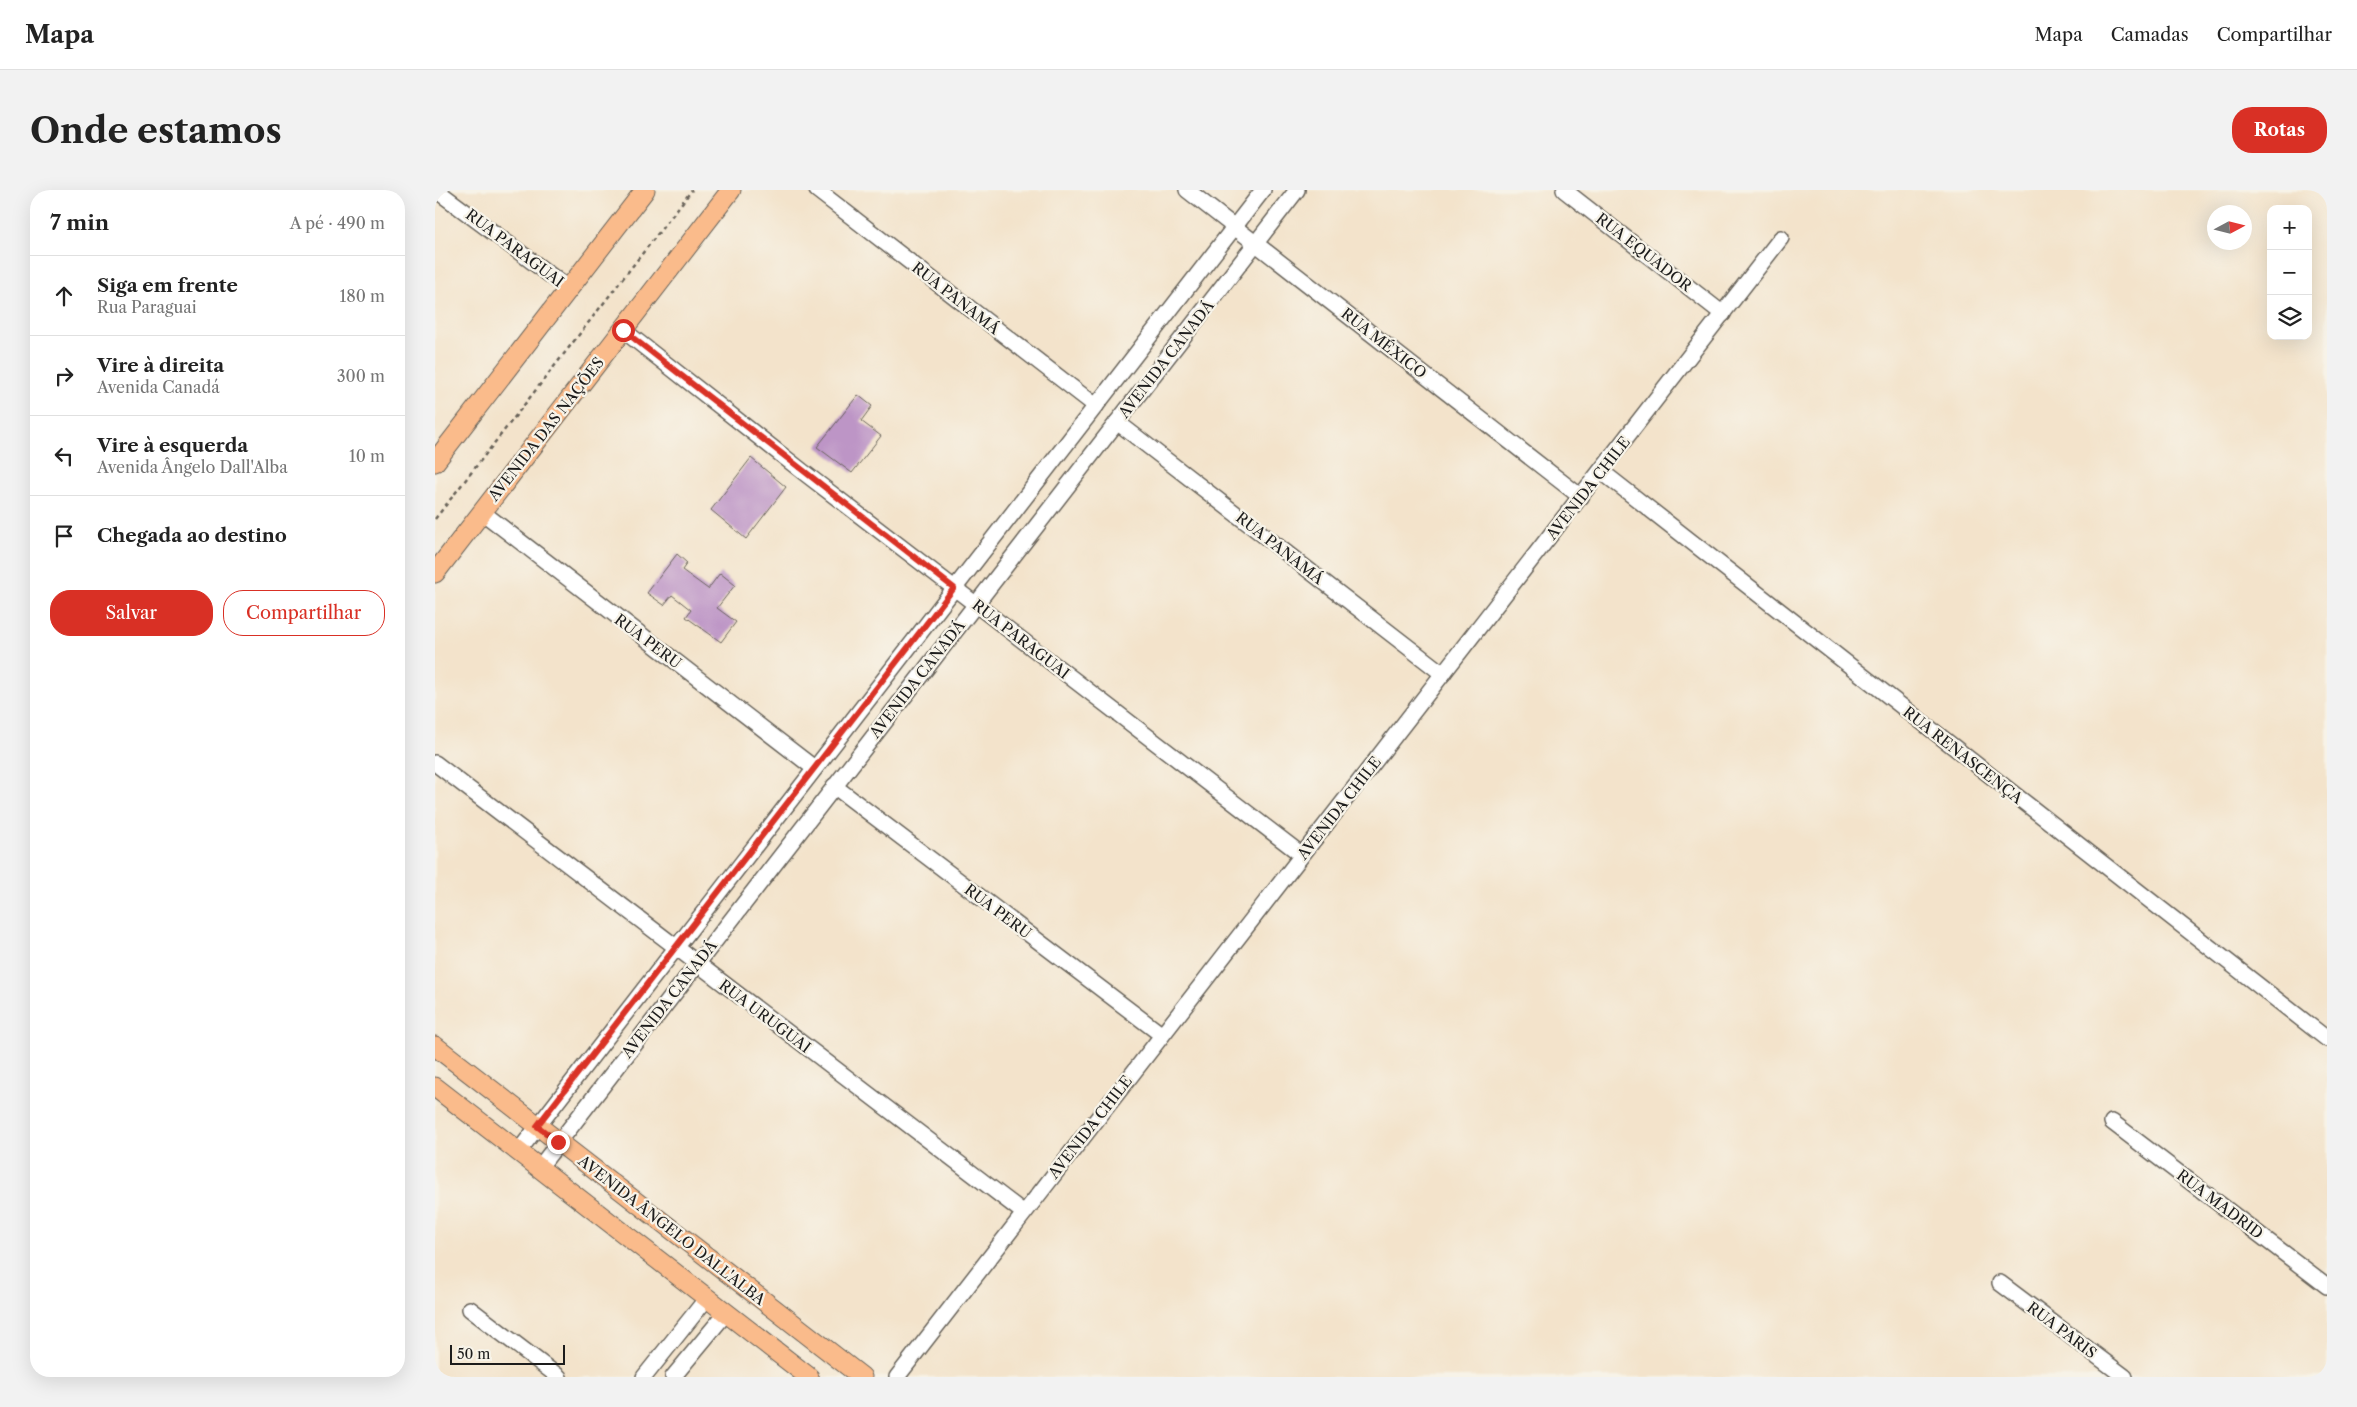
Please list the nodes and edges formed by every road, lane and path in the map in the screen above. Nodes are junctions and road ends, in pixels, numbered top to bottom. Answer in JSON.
{"nodes":[{"id":1,"x":436,"y":190,"type":"edge"},
{"id":2,"x":645,"y":190,"type":"edge"},
{"id":3,"x":691,"y":190,"type":"edge"},
{"id":4,"x":731,"y":190,"type":"edge"},
{"id":5,"x":817,"y":190,"type":"edge"},
{"id":6,"x":1187,"y":190,"type":"edge"},
{"id":7,"x":1263,"y":190,"type":"edge"},
{"id":8,"x":1297,"y":190,"type":"edge"},
{"id":9,"x":1564,"y":190,"type":"edge"},
{"id":10,"x":1234,"y":227,"type":"junction"},
{"id":11,"x":1781,"y":238,"type":"dead end"},
{"id":12,"x":1255,"y":243,"type":"junction"},
{"id":13,"x":569,"y":289,"type":"junction"},
{"id":14,"x":1723,"y":314,"type":"junction"},
{"id":15,"x":623,"y":330,"type":"junction"},
{"id":16,"x":1096,"y":406,"type":"junction"},
{"id":17,"x":1117,"y":422,"type":"junction"},
{"id":18,"x":435,"y":462,"type":"edge"},
{"id":19,"x":1601,"y":471,"type":"junction"},
{"id":20,"x":1581,"y":497,"type":"junction"},
{"id":21,"x":482,"y":512,"type":"junction"},
{"id":22,"x":435,"y":519,"type":"edge"},
{"id":23,"x":435,"y":573,"type":"edge"},
{"id":24,"x":954,"y":588,"type":"junction"},
{"id":25,"x":975,"y":604,"type":"junction"},
{"id":26,"x":1443,"y":674,"type":"junction"},
{"id":27,"x":435,"y":764,"type":"edge"},
{"id":28,"x":814,"y":768,"type":"junction"},
{"id":29,"x":834,"y":786,"type":"junction"},
{"id":30,"x":1302,"y":855,"type":"junction"},
{"id":31,"x":676,"y":948,"type":"junction"},
{"id":32,"x":697,"y":963,"type":"junction"},
{"id":33,"x":1162,"y":1035,"type":"junction"},
{"id":34,"x":2327,"y":1039,"type":"edge"},
{"id":35,"x":435,"y":1046,"type":"edge"},
{"id":36,"x":435,"y":1087,"type":"edge"},
{"id":37,"x":2112,"y":1122,"type":"dead end"},
{"id":38,"x":537,"y":1126,"type":"junction"},
{"id":39,"x":558,"y":1142,"type":"junction"},
{"id":40,"x":518,"y":1152,"type":"junction"},
{"id":41,"x":539,"y":1168,"type":"junction"},
{"id":42,"x":1023,"y":1214,"type":"junction"},
{"id":43,"x":2000,"y":1282,"type":"dead end"},
{"id":44,"x":2327,"y":1286,"type":"edge"},
{"id":45,"x":707,"y":1298,"type":"junction"},
{"id":46,"x":470,"y":1309,"type":"dead end"},
{"id":47,"x":726,"y":1313,"type":"junction"},
{"id":48,"x":559,"y":1377,"type":"edge"},
{"id":49,"x":644,"y":1377,"type":"edge"},
{"id":50,"x":673,"y":1377,"type":"edge"},
{"id":51,"x":809,"y":1377,"type":"edge"},
{"id":52,"x":862,"y":1377,"type":"edge"},
{"id":53,"x":897,"y":1377,"type":"edge"},
{"id":54,"x":2125,"y":1377,"type":"edge"}],
"edges":[{"from":1,"to":13,"type":"street","name":"RUA PARAGUAI"},
{"from":2,"to":13,"type":"main road"},
{"from":3,"to":22,"type":"path"},
{"from":4,"to":15,"type":"main road","name":"AVENIDA DAS NAÇÕES"},
{"from":5,"to":16,"type":"street","name":"RUA PANAMÁ"},
{"from":6,"to":10,"type":"street","name":"RUA MÉXICO"},
{"from":7,"to":10,"type":"street","name":"AVENIDA CANADÁ"},
{"from":8,"to":12,"type":"street","name":"AVENIDA CANADÁ"},
{"from":9,"to":14,"type":"street","name":"RUA EQUADOR"},
{"from":10,"to":12,"type":"street","name":"RUA MÉXICO"},
{"from":10,"to":16,"type":"street","name":"AVENIDA CANADÁ"},
{"from":11,"to":14,"type":"street","name":"AVENIDA CHILE"},
{"from":12,"to":17,"type":"street","name":"AVENIDA CANADÁ"},
{"from":12,"to":20,"type":"street","name":"RUA MÉXICO"},
{"from":13,"to":18,"type":"main road"},
{"from":14,"to":19,"type":"street","name":"AVENIDA CHILE"},
{"from":15,"to":21,"type":"main road","name":"AVENIDA DAS NAÇÕES"},
{"from":15,"to":24,"type":"street","name":"RUA PARAGUAI"},
{"from":16,"to":24,"type":"street","name":"AVENIDA CANADÁ"},
{"from":17,"to":25,"type":"street","name":"AVENIDA CANADÁ"},
{"from":17,"to":26,"type":"street","name":"RUA PANAMÁ"},
{"from":19,"to":20,"type":"street","name":"AVENIDA CHILE"},
{"from":19,"to":34,"type":"street","name":"RUA RENASCENÇA"},
{"from":20,"to":26,"type":"street","name":"AVENIDA CHILE"},
{"from":21,"to":23,"type":"main road","name":"AVENIDA DAS NAÇÕES"},
{"from":21,"to":28,"type":"street","name":"RUA PERU"},
{"from":24,"to":25,"type":"street","name":"RUA PARAGUAI"},
{"from":24,"to":28,"type":"street","name":"AVENIDA CANADÁ"},
{"from":25,"to":29,"type":"street","name":"AVENIDA CANADÁ"},
{"from":25,"to":30,"type":"street","name":"RUA PARAGUAI"},
{"from":26,"to":30,"type":"street","name":"AVENIDA CHILE"},
{"from":27,"to":31,"type":"street","name":"RUA URUGUAI"},
{"from":28,"to":31,"type":"street","name":"AVENIDA CANADÁ"},
{"from":29,"to":32,"type":"street","name":"AVENIDA CANADÁ"},
{"from":29,"to":33,"type":"street","name":"RUA PERU"},
{"from":30,"to":33,"type":"street","name":"AVENIDA CHILE"},
{"from":31,"to":32,"type":"street","name":"RUA URUGUAI"},
{"from":31,"to":38,"type":"street","name":"AVENIDA CANADÁ"},
{"from":32,"to":39,"type":"street","name":"AVENIDA CANADÁ"},
{"from":32,"to":42,"type":"street","name":"RUA URUGUAI"},
{"from":33,"to":42,"type":"street","name":"AVENIDA CHILE"},
{"from":35,"to":38,"type":"main road","name":"AVENIDA ÂNGELO DALL'ALBA"},
{"from":36,"to":40,"type":"main road"},
{"from":37,"to":44,"type":"street","name":"RUA MADRID"},
{"from":38,"to":39,"type":"main road","name":"AVENIDA ÂNGELO DALL'ALBA"},
{"from":38,"to":40,"type":"street","name":"AVENIDA CANADÁ"},
{"from":39,"to":41,"type":"street","name":"AVENIDA CANADÁ"},
{"from":39,"to":52,"type":"main road","name":"AVENIDA ÂNGELO DALL'ALBA"},
{"from":40,"to":41,"type":"main road"},
{"from":41,"to":45,"type":"main road"},
{"from":42,"to":53,"type":"street","name":"AVENIDA CHILE"},
{"from":43,"to":54,"type":"street","name":"RUA PARIS"},
{"from":45,"to":47,"type":"main road"},
{"from":45,"to":49,"type":"street"},
{"from":46,"to":48,"type":"street"},
{"from":47,"to":50,"type":"street"},
{"from":47,"to":51,"type":"main road"}]}
